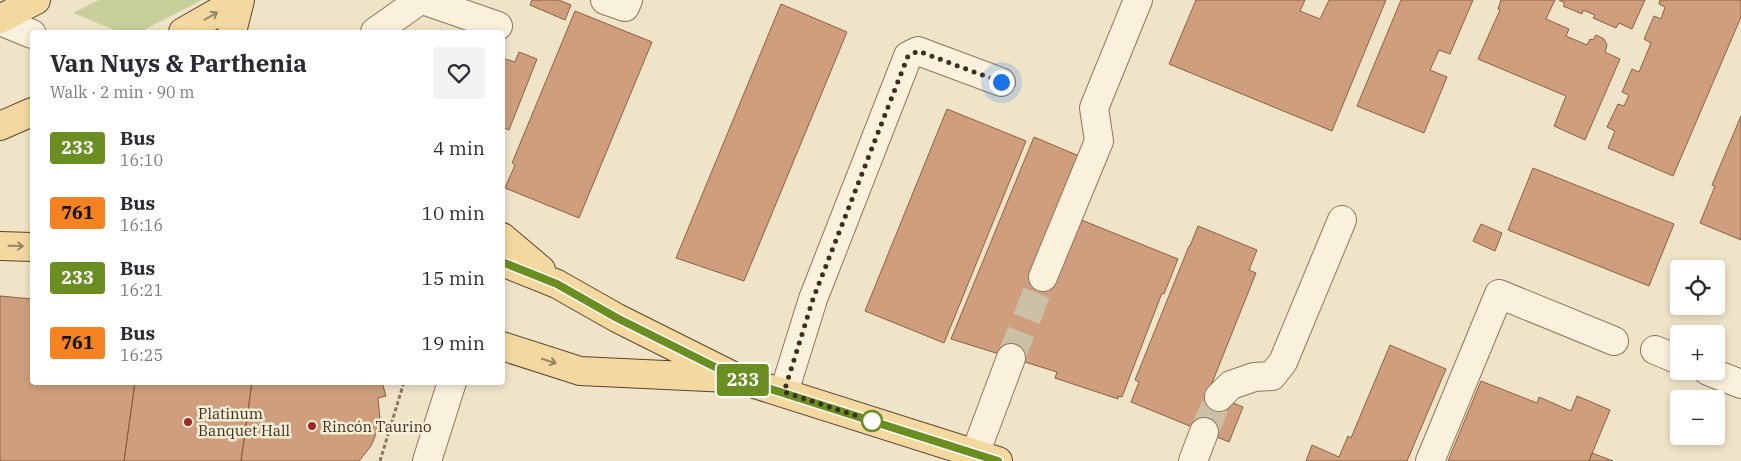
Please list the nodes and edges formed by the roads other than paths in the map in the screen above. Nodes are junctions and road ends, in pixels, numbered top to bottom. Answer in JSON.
{"nodes":[{"id":1,"x":36,"y":0,"type":"edge"},
{"id":2,"x":240,"y":0,"type":"edge"},
{"id":3,"x":605,"y":0,"type":"edge"},
{"id":4,"x":628,"y":0,"type":"edge"},
{"id":5,"x":1138,"y":0,"type":"edge"},
{"id":6,"x":415,"y":2,"type":"edge"},
{"id":7,"x":0,"y":20,"type":"edge"},
{"id":8,"x":498,"y":26,"type":"dead end"},
{"id":9,"x":187,"y":30,"type":"edge"},
{"id":10,"x":232,"y":30,"type":"edge"},
{"id":11,"x":378,"y":30,"type":"edge"},
{"id":12,"x":30,"y":33,"type":"edge"},
{"id":13,"x":1001,"y":82,"type":"dead end"},
{"id":14,"x":1342,"y":220,"type":"dead end"},
{"id":15,"x":505,"y":240,"type":"edge"},
{"id":16,"x":0,"y":246,"type":"edge"},
{"id":17,"x":30,"y":247,"type":"edge"},
{"id":18,"x":505,"y":263,"type":"edge"},
{"id":19,"x":1042,"y":277,"type":"tunnel mouth"},
{"id":20,"x":557,"y":284,"type":"junction"},
{"id":21,"x":1614,"y":341,"type":"dead end"},
{"id":22,"x":505,"y":347,"type":"edge"},
{"id":23,"x":1012,"y":358,"type":"tunnel mouth"},
{"id":24,"x":1725,"y":378,"type":"edge"},
{"id":25,"x":739,"y":379,"type":"junction"},
{"id":26,"x":1741,"y":384,"type":"edge"},
{"id":27,"x":451,"y":385,"type":"edge"},
{"id":28,"x":784,"y":392,"type":"junction"},
{"id":29,"x":1219,"y":397,"type":"tunnel mouth"},
{"id":30,"x":1204,"y":432,"type":"tunnel mouth"},
{"id":31,"x":987,"y":458,"type":"edge"},
{"id":32,"x":426,"y":461,"type":"edge"},
{"id":33,"x":1193,"y":461,"type":"edge"},
{"id":34,"x":1430,"y":461,"type":"edge"}],
"edges":[{"from":1,"to":7,"type":"main road"},
{"from":9,"to":2,"type":"main road","one_way":true},
{"from":2,"to":10,"type":"main road"},
{"from":3,"to":4,"type":"street"},
{"from":5,"to":19,"type":"street"},
{"from":6,"to":8,"type":"street"},
{"from":6,"to":11,"type":"street"},
{"from":7,"to":12,"type":"street"},
{"from":13,"to":28,"type":"street"},
{"from":14,"to":29,"type":"street"},
{"from":15,"to":20,"type":"main road"},
{"from":16,"to":17,"type":"main road","one_way":true},
{"from":18,"to":20,"type":"main road"},
{"from":20,"to":25,"type":"main road"},
{"from":21,"to":34,"type":"street"},
{"from":22,"to":25,"type":"main road","one_way":true},
{"from":23,"to":31,"type":"street"},
{"from":24,"to":26,"type":"street"},
{"from":25,"to":28,"type":"main road"},
{"from":27,"to":32,"type":"street"},
{"from":28,"to":31,"type":"main road"},
{"from":30,"to":33,"type":"street"}]}
